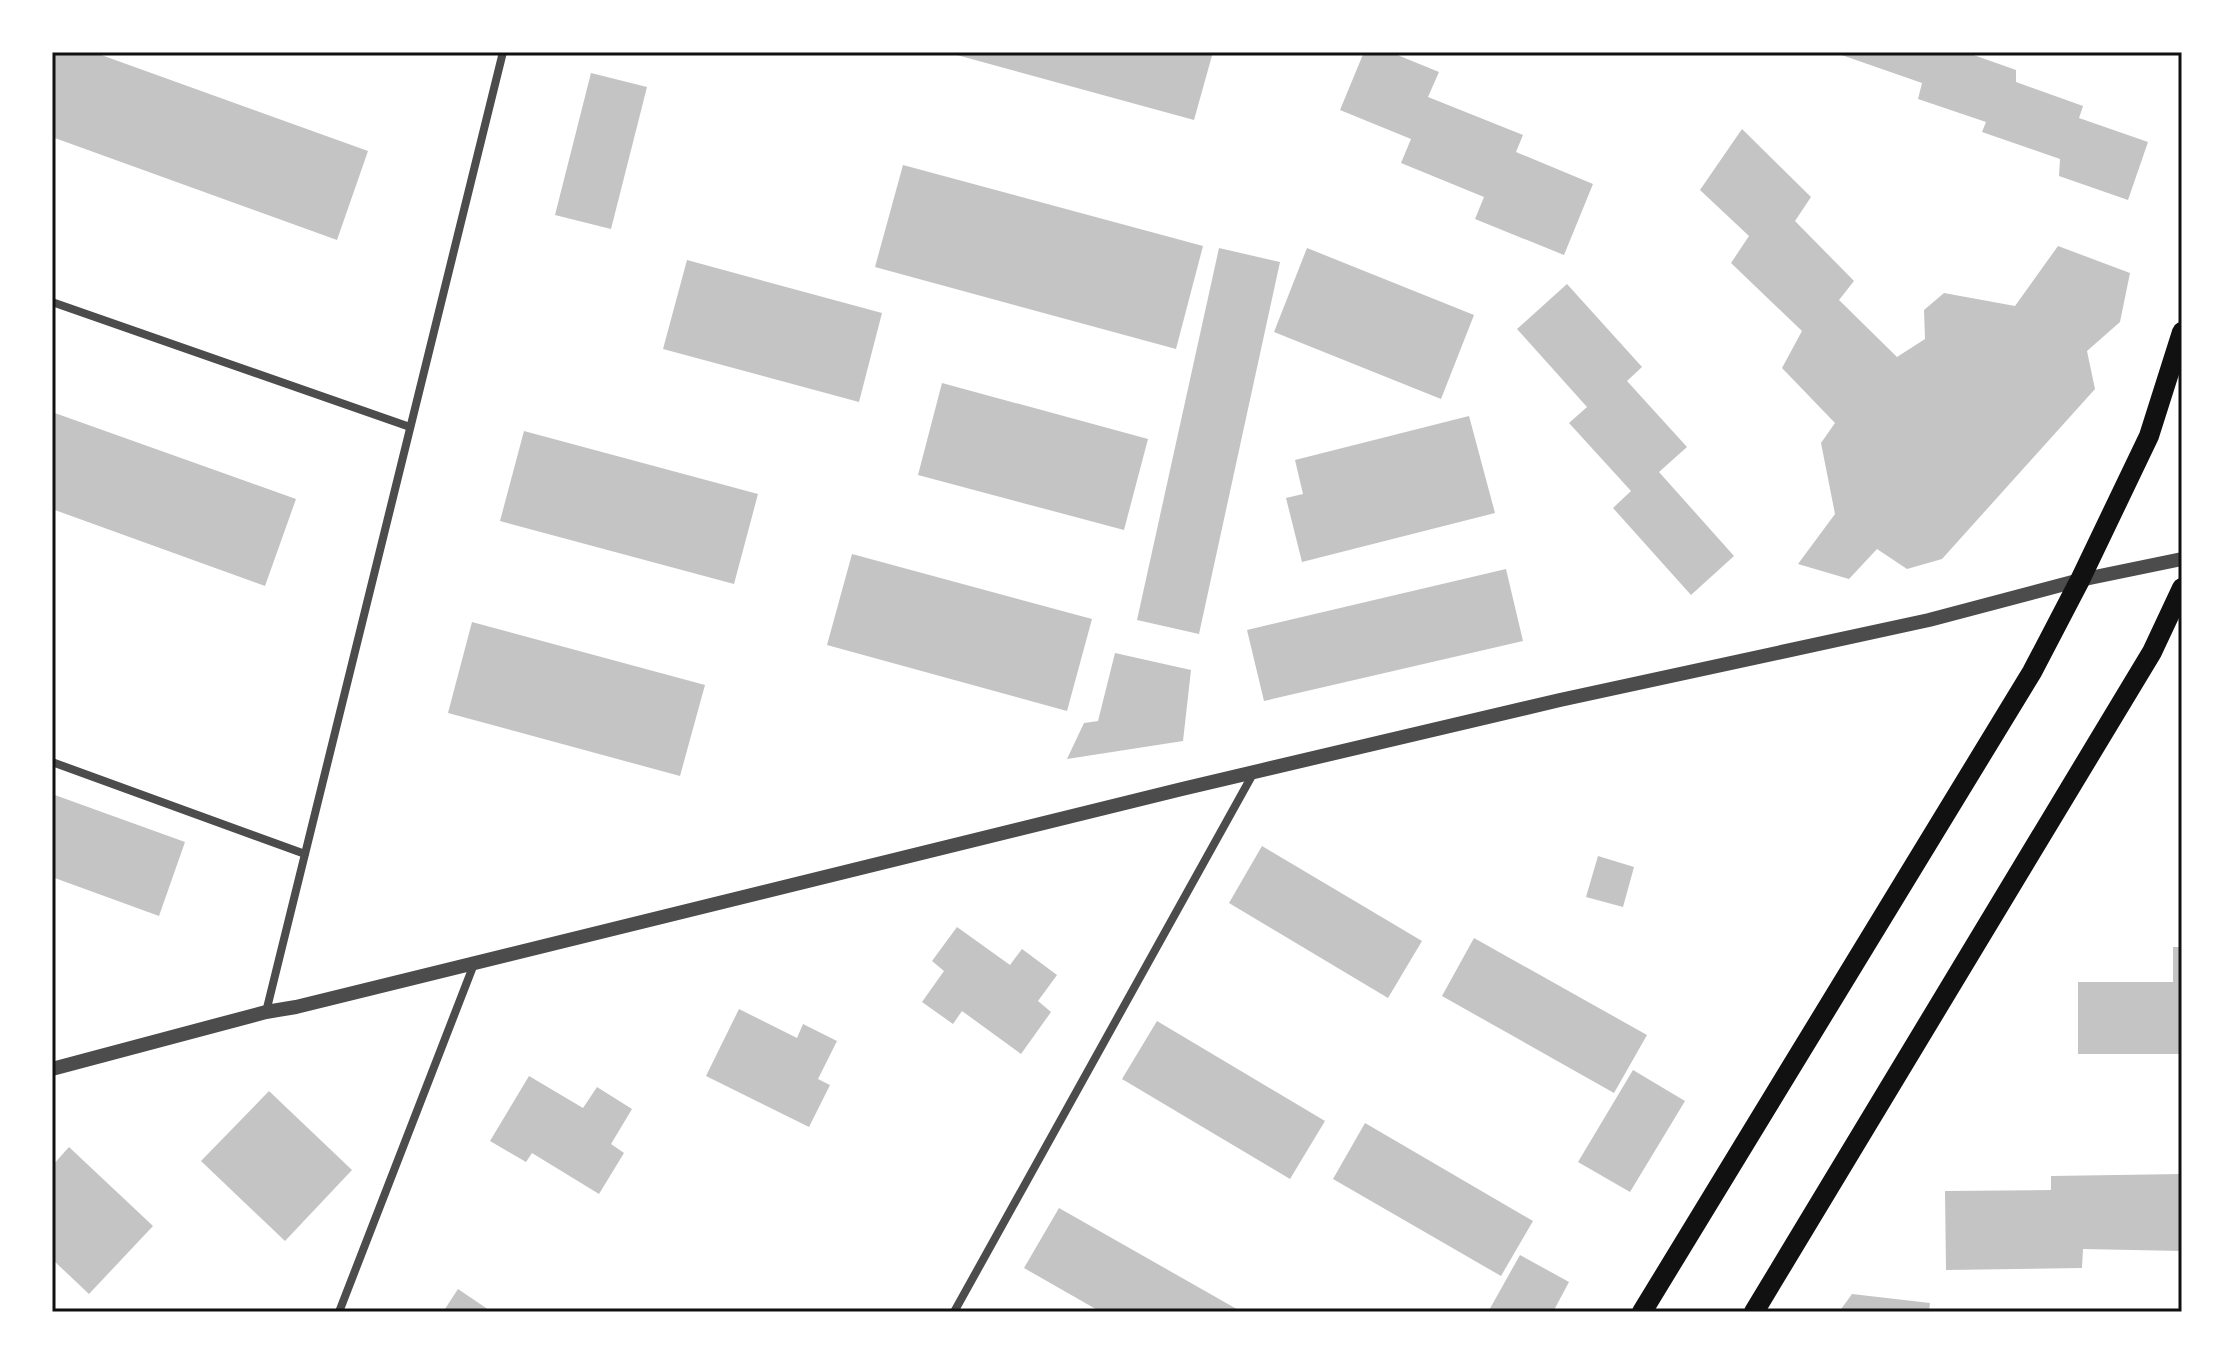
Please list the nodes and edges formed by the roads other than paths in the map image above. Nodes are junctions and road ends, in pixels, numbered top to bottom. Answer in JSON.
{"nodes":[{"id":1,"x":503,"y":52,"type":"edge"},
{"id":2,"x":52,"y":302,"type":"edge"},
{"id":3,"x":2182,"y":332,"type":"edge"},
{"id":4,"x":410,"y":427,"type":"junction"},
{"id":5,"x":2182,"y":559,"type":"edge"},
{"id":6,"x":2080,"y":580,"type":"junction"},
{"id":7,"x":2182,"y":588,"type":"edge"},
{"id":8,"x":52,"y":762,"type":"edge"},
{"id":9,"x":1254,"y":772,"type":"junction"},
{"id":10,"x":305,"y":854,"type":"junction"},
{"id":11,"x":474,"y":963,"type":"junction"},
{"id":12,"x":266,"y":1012,"type":"junction"},
{"id":13,"x":52,"y":1069,"type":"edge"},
{"id":14,"x":339,"y":1312,"type":"edge"},
{"id":15,"x":954,"y":1312,"type":"edge"},
{"id":16,"x":1642,"y":1312,"type":"edge"},
{"id":17,"x":1754,"y":1312,"type":"edge"}],
"edges":[{"from":1,"to":4,"type":"street"},
{"from":2,"to":4,"type":"street"},
{"from":3,"to":6,"type":"main road"},
{"from":4,"to":10,"type":"street"},
{"from":5,"to":6,"type":"street"},
{"from":6,"to":9,"type":"street"},
{"from":6,"to":16,"type":"main road"},
{"from":7,"to":17,"type":"main road"},
{"from":8,"to":10,"type":"street"},
{"from":9,"to":11,"type":"street"},
{"from":9,"to":15,"type":"street"},
{"from":10,"to":12,"type":"street"},
{"from":11,"to":12,"type":"street"},
{"from":11,"to":14,"type":"street"},
{"from":12,"to":13,"type":"street"}]}
